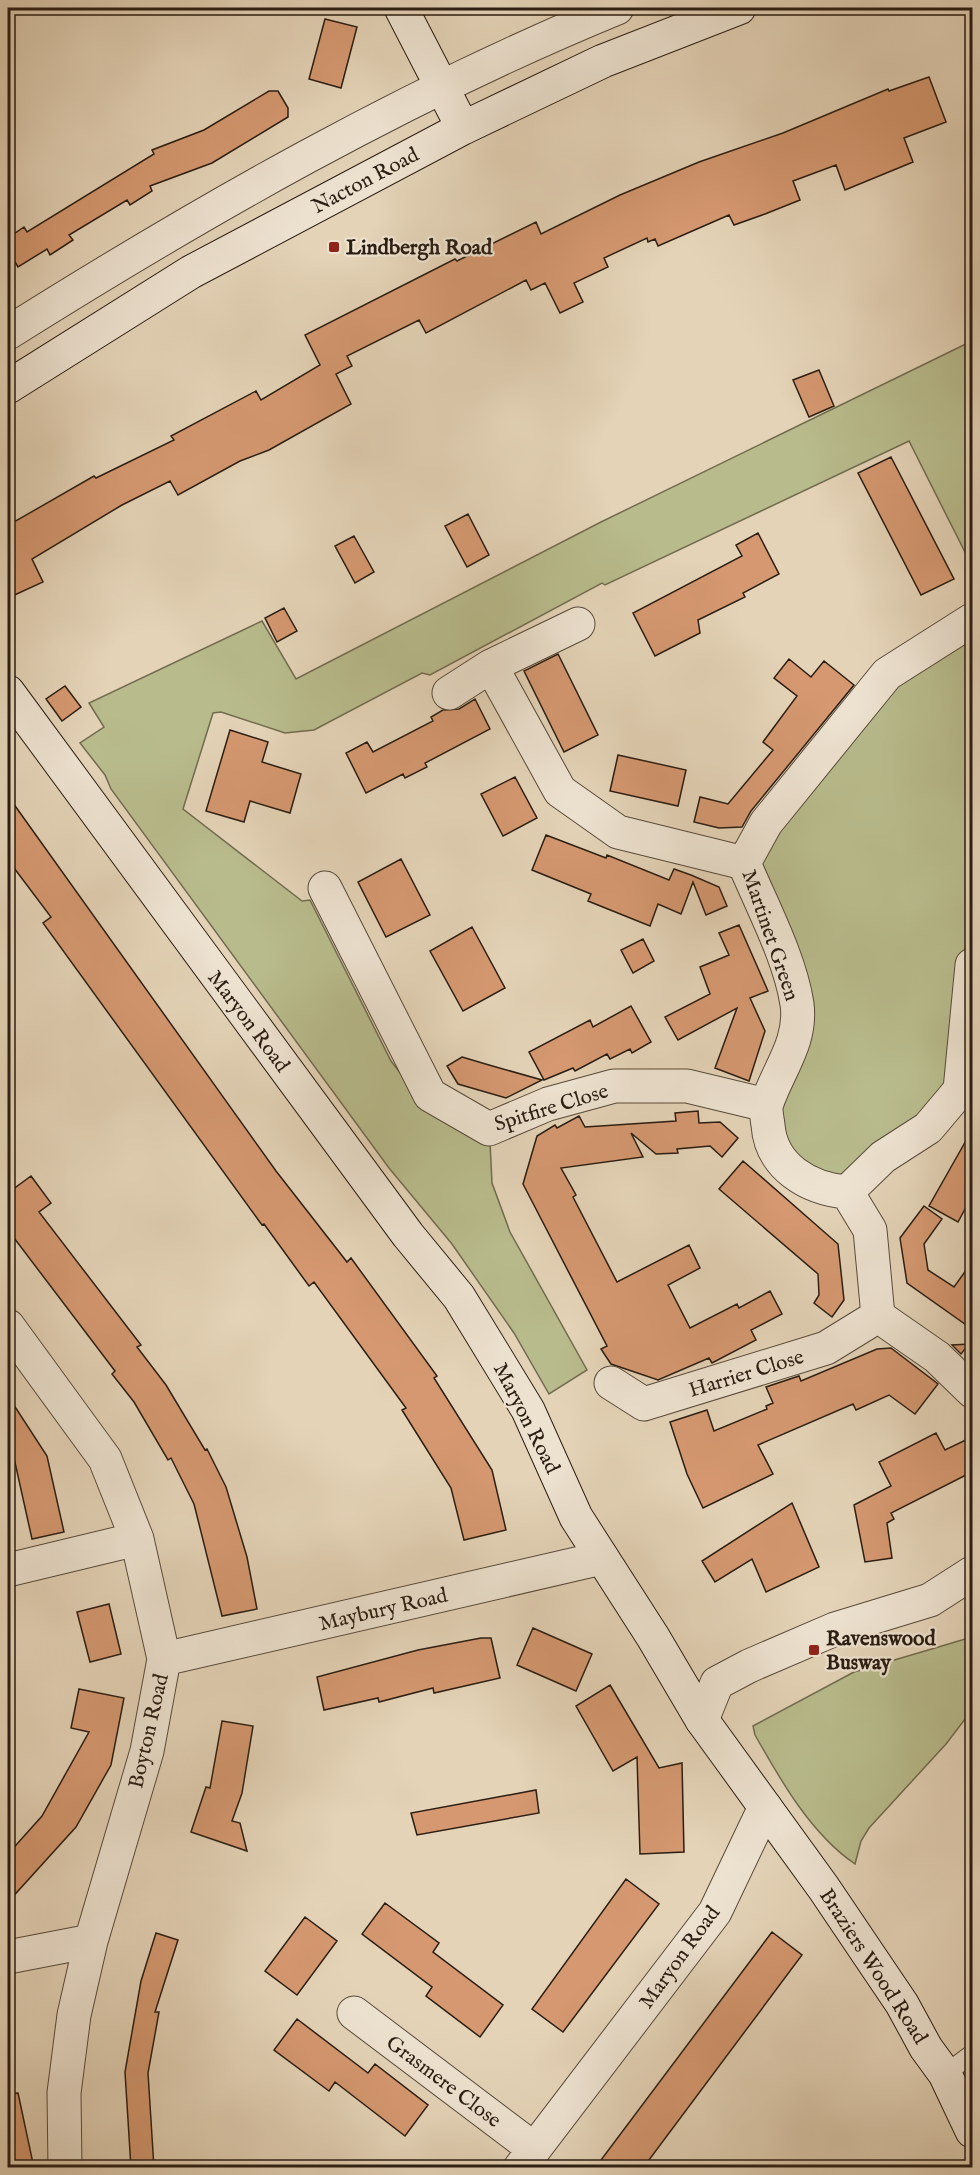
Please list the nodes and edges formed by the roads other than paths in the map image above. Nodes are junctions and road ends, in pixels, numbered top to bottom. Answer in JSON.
{"nodes":[{"id":1,"x":401,"y":8,"type":"edge"},
{"id":2,"x":617,"y":8,"type":"edge"},
{"id":3,"x":739,"y":8,"type":"edge"},
{"id":4,"x":442,"y":88,"type":"junction"},
{"id":5,"x":463,"y":128,"type":"junction"},
{"id":6,"x":8,"y":333,"type":"edge"},
{"id":7,"x":8,"y":387,"type":"edge"},
{"id":8,"x":972,"y":620,"type":"edge"},
{"id":9,"x":578,"y":624,"type":"dead end"},
{"id":10,"x":491,"y":666,"type":"junction"},
{"id":11,"x":8,"y":692,"type":"edge"},
{"id":12,"x":449,"y":693,"type":"dead end"},
{"id":13,"x":744,"y":863,"type":"junction"},
{"id":14,"x":326,"y":888,"type":"dead end"},
{"id":15,"x":972,"y":965,"type":"edge"},
{"id":16,"x":966,"y":1092,"type":"edge"},
{"id":17,"x":766,"y":1105,"type":"junction"},
{"id":18,"x":847,"y":1192,"type":"junction"},
{"id":19,"x":878,"y":1317,"type":"junction"},
{"id":20,"x":8,"y":1326,"type":"edge"},
{"id":21,"x":611,"y":1383,"type":"dead end"},
{"id":22,"x":972,"y":1391,"type":"edge"},
{"id":23,"x":137,"y":1539,"type":"junction"},
{"id":24,"x":602,"y":1558,"type":"junction"},
{"id":25,"x":8,"y":1570,"type":"edge"},
{"id":26,"x":972,"y":1574,"type":"edge"},
{"id":27,"x":164,"y":1659,"type":"junction"},
{"id":28,"x":702,"y":1720,"type":"junction"},
{"id":29,"x":765,"y":1807,"type":"junction"},
{"id":30,"x":91,"y":1941,"type":"junction"},
{"id":31,"x":8,"y":1957,"type":"edge"},
{"id":32,"x":354,"y":2013,"type":"dead end"},
{"id":33,"x":972,"y":2054,"type":"edge"},
{"id":34,"x":945,"y":2074,"type":"junction"},
{"id":35,"x":972,"y":2131,"type":"edge"},
{"id":36,"x":527,"y":2158,"type":"edge"},
{"id":37,"x":65,"y":2168,"type":"edge"}],
"edges":[{"from":1,"to":4,"type":"street"},
{"from":2,"to":4,"type":"street"},
{"from":3,"to":5,"type":"street","name":"Nacton Road"},
{"from":4,"to":5,"type":"street"},
{"from":4,"to":6,"type":"street"},
{"from":5,"to":7,"type":"street","name":"Nacton Road"},
{"from":8,"to":13,"type":"street","name":"Martinet Green"},
{"from":9,"to":10,"type":"street"},
{"from":10,"to":12,"type":"street"},
{"from":10,"to":13,"type":"street"},
{"from":11,"to":24,"type":"street","name":"Maryon Road"},
{"from":13,"to":17,"type":"street","name":"Martinet Green"},
{"from":14,"to":17,"type":"street","name":"Spitfire Close"},
{"from":15,"to":16,"type":"street"},
{"from":16,"to":18,"type":"street"},
{"from":17,"to":18,"type":"street"},
{"from":18,"to":19,"type":"street"},
{"from":19,"to":21,"type":"street","name":"Harrier Close"},
{"from":19,"to":22,"type":"street"},
{"from":20,"to":23,"type":"street","name":"Boyton Road"},
{"from":23,"to":25,"type":"street"},
{"from":23,"to":27,"type":"street","name":"Boyton Road"},
{"from":24,"to":27,"type":"street","name":"Maybury Road"},
{"from":24,"to":28,"type":"street","name":"Maryon Road"},
{"from":26,"to":28,"type":"street"},
{"from":27,"to":30,"type":"street","name":"Boyton Road"},
{"from":28,"to":29,"type":"street","name":"Maryon Road"},
{"from":29,"to":34,"type":"street","name":"Braziers Wood Road"},
{"from":29,"to":36,"type":"street","name":"Maryon Road"},
{"from":30,"to":31,"type":"street"},
{"from":30,"to":37,"type":"street","name":"Boyton Road"},
{"from":32,"to":36,"type":"street","name":"Grasmere Close"},
{"from":33,"to":34,"type":"lane"},
{"from":34,"to":35,"type":"street","name":"Braziers Wood Road"}]}
